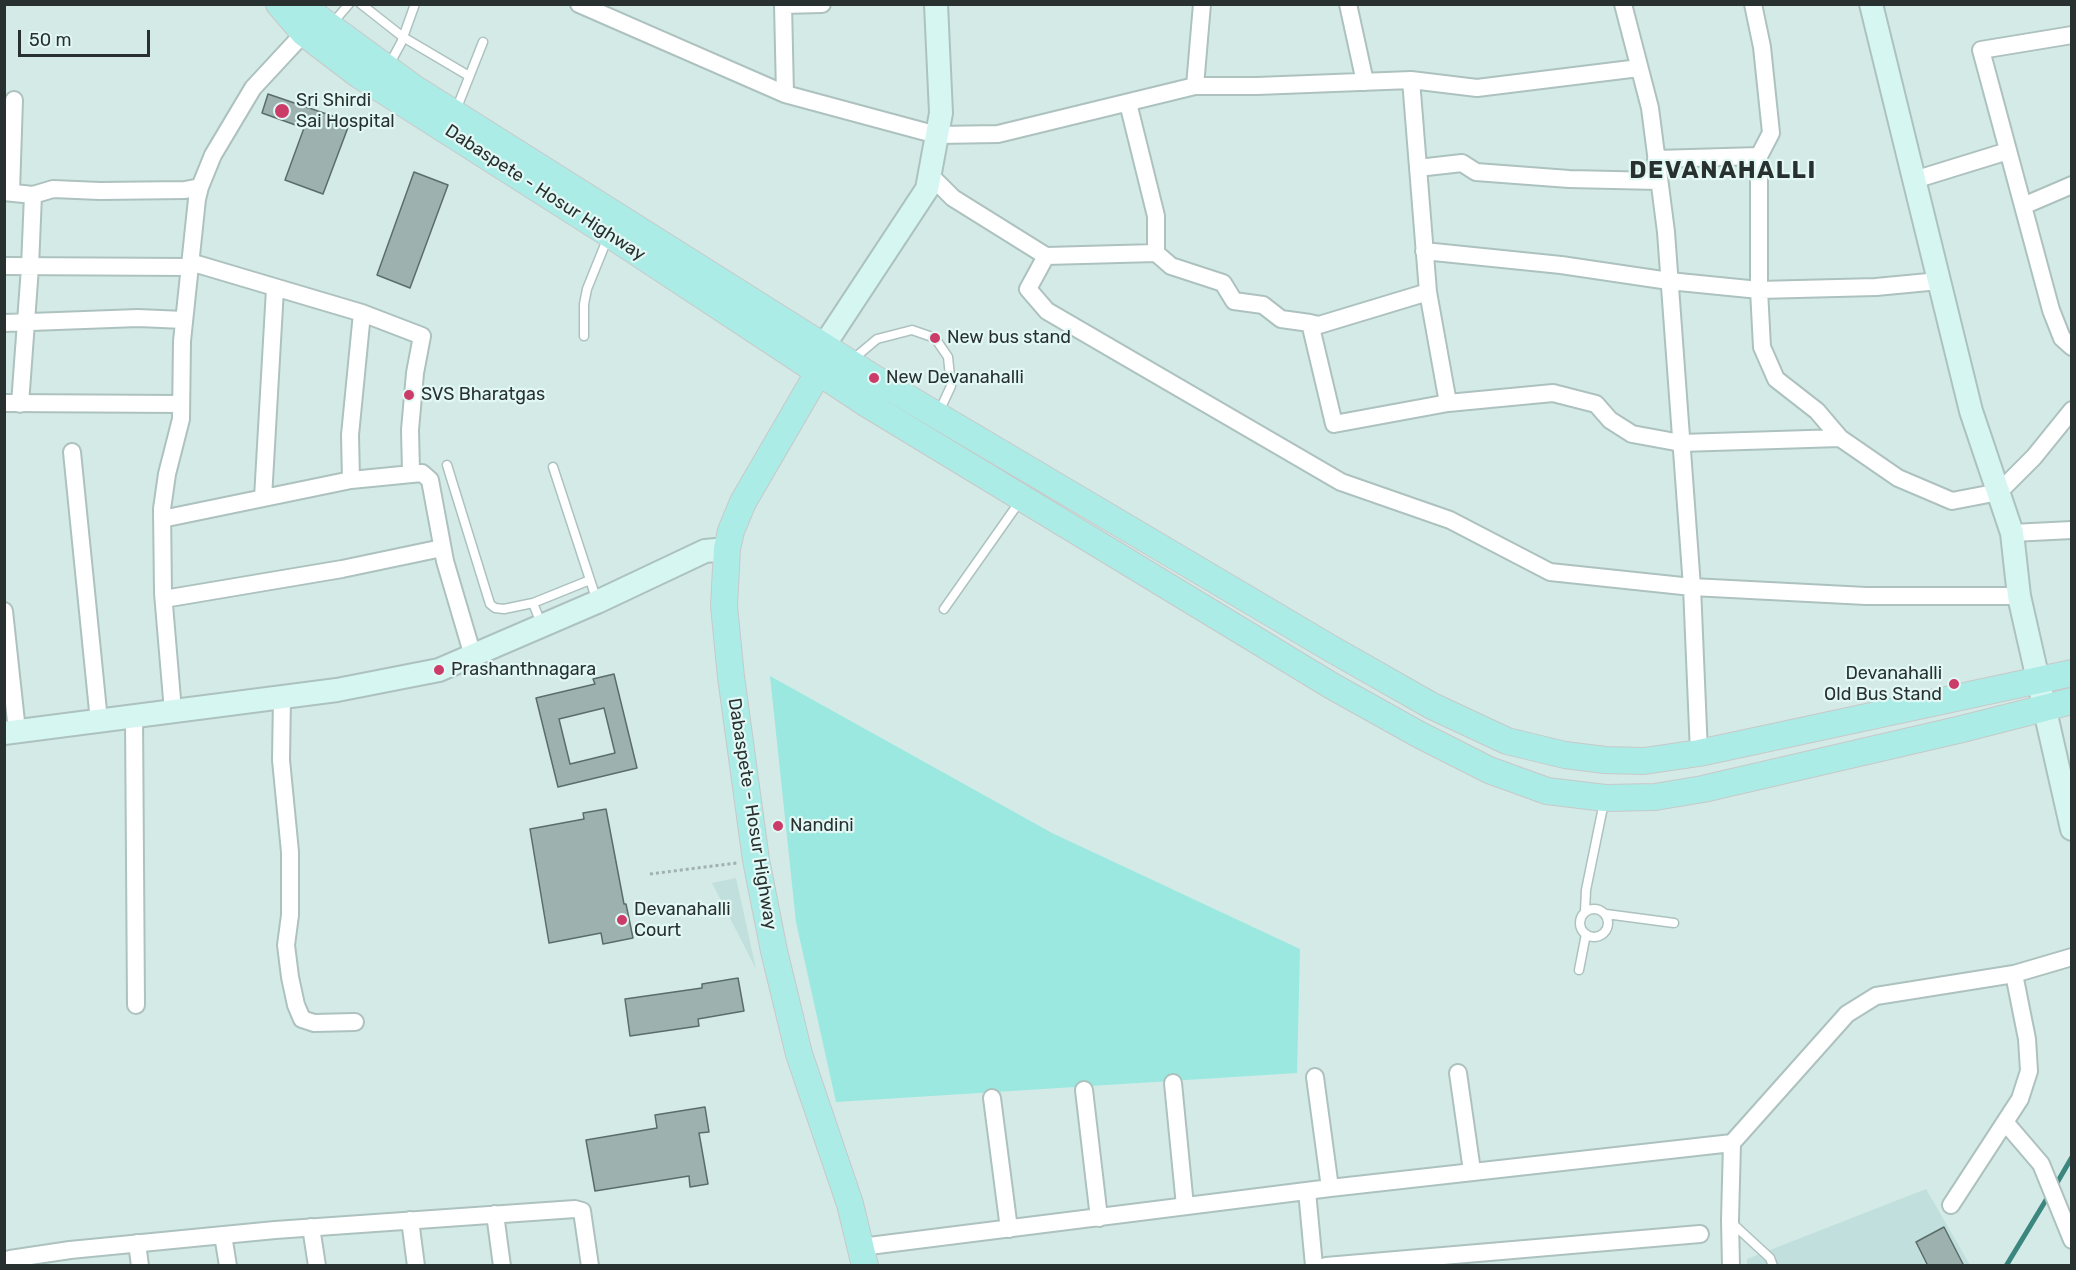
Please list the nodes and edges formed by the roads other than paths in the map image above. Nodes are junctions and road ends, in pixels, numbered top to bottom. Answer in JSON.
{"nodes":[{"id":1,"x":279,"y":4,"type":"edge"},
{"id":2,"x":349,"y":4,"type":"edge"},
{"id":3,"x":361,"y":4,"type":"edge"},
{"id":4,"x":415,"y":4,"type":"edge"},
{"id":5,"x":579,"y":4,"type":"edge"},
{"id":6,"x":822,"y":4,"type":"edge"},
{"id":7,"x":936,"y":4,"type":"edge"},
{"id":8,"x":1202,"y":4,"type":"edge"},
{"id":9,"x":1348,"y":4,"type":"edge"},
{"id":10,"x":1623,"y":4,"type":"edge"},
{"id":11,"x":1753,"y":4,"type":"edge"},
{"id":12,"x":1870,"y":4,"type":"edge"},
{"id":13,"x":783,"y":5,"type":"edge"},
{"id":14,"x":315,"y":20,"type":"edge"},
{"id":15,"x":2072,"y":35,"type":"edge"},
{"id":16,"x":403,"y":38,"type":"junction"},
{"id":17,"x":483,"y":42,"type":"dead end"},
{"id":18,"x":388,"y":68,"type":"junction"},
{"id":19,"x":1640,"y":68,"type":"junction"},
{"id":20,"x":470,"y":76,"type":"junction"},
{"id":21,"x":1411,"y":80,"type":"junction"},
{"id":22,"x":1365,"y":82,"type":"junction"},
{"id":23,"x":1195,"y":86,"type":"junction"},
{"id":24,"x":785,"y":94,"type":"junction"},
{"id":25,"x":14,"y":100,"type":"dead end"},
{"id":26,"x":1128,"y":103,"type":"junction"},
{"id":27,"x":454,"y":113,"type":"junction"},
{"id":28,"x":937,"y":135,"type":"junction"},
{"id":29,"x":2008,"y":151,"type":"junction"},
{"id":30,"x":1759,"y":156,"type":"junction"},
{"id":31,"x":1656,"y":159,"type":"junction"},
{"id":32,"x":1418,"y":168,"type":"junction"},
{"id":33,"x":930,"y":175,"type":"junction"},
{"id":34,"x":1914,"y":180,"type":"junction"},
{"id":35,"x":1659,"y":181,"type":"junction"},
{"id":36,"x":2072,"y":185,"type":"edge"},
{"id":37,"x":200,"y":187,"type":"junction"},
{"id":38,"x":8,"y":192,"type":"edge"},
{"id":39,"x":33,"y":195,"type":"junction"},
{"id":40,"x":2023,"y":206,"type":"junction"},
{"id":41,"x":609,"y":234,"type":"junction"},
{"id":42,"x":1424,"y":251,"type":"junction"},
{"id":43,"x":1156,"y":253,"type":"junction"},
{"id":44,"x":1046,"y":256,"type":"junction"},
{"id":45,"x":189,"y":264,"type":"junction"},
{"id":46,"x":4,"y":266,"type":"edge"},
{"id":47,"x":30,"y":267,"type":"junction"},
{"id":48,"x":1669,"y":281,"type":"junction"},
{"id":49,"x":1939,"y":281,"type":"junction"},
{"id":50,"x":275,"y":289,"type":"junction"},
{"id":51,"x":1759,"y":290,"type":"junction"},
{"id":52,"x":1428,"y":292,"type":"junction"},
{"id":53,"x":362,"y":314,"type":"junction"},
{"id":54,"x":184,"y":320,"type":"junction"},
{"id":55,"x":26,"y":322,"type":"junction"},
{"id":56,"x":4,"y":323,"type":"edge"},
{"id":57,"x":1310,"y":323,"type":"junction"},
{"id":58,"x":585,"y":336,"type":"dead end"},
{"id":59,"x":823,"y":347,"type":"junction"},
{"id":60,"x":2072,"y":347,"type":"edge"},
{"id":61,"x":818,"y":373,"type":"junction"},
{"id":62,"x":845,"y":375,"type":"junction"},
{"id":63,"x":12,"y":403,"type":"edge"},
{"id":64,"x":1448,"y":403,"type":"junction"},
{"id":65,"x":181,"y":404,"type":"junction"},
{"id":66,"x":2072,"y":410,"type":"edge"},
{"id":67,"x":938,"y":416,"type":"junction"},
{"id":68,"x":1840,"y":438,"type":"junction"},
{"id":69,"x":1681,"y":443,"type":"junction"},
{"id":70,"x":72,"y":452,"type":"dead end"},
{"id":71,"x":447,"y":465,"type":"dead end"},
{"id":72,"x":554,"y":467,"type":"dead end"},
{"id":73,"x":411,"y":472,"type":"junction"},
{"id":74,"x":351,"y":480,"type":"junction"},
{"id":75,"x":1999,"y":492,"type":"junction"},
{"id":76,"x":263,"y":498,"type":"junction"},
{"id":77,"x":1022,"y":498,"type":"junction"},
{"id":78,"x":162,"y":519,"type":"junction"},
{"id":79,"x":2072,"y":530,"type":"edge"},
{"id":80,"x":2012,"y":533,"type":"junction"},
{"id":81,"x":442,"y":548,"type":"junction"},
{"id":82,"x":727,"y":549,"type":"junction"},
{"id":83,"x":590,"y":580,"type":"junction"},
{"id":84,"x":1692,"y":587,"type":"junction"},
{"id":85,"x":2019,"y":596,"type":"junction"},
{"id":86,"x":164,"y":600,"type":"junction"},
{"id":87,"x":597,"y":602,"type":"junction"},
{"id":88,"x":533,"y":603,"type":"junction"},
{"id":89,"x":945,"y":609,"type":"dead end"},
{"id":90,"x":4,"y":611,"type":"edge"},
{"id":91,"x":542,"y":626,"type":"junction"},
{"id":92,"x":473,"y":656,"type":"junction"},
{"id":93,"x":2072,"y":673,"type":"edge"},
{"id":94,"x":2038,"y":680,"type":"junction"},
{"id":95,"x":282,"y":697,"type":"junction"},
{"id":96,"x":2072,"y":701,"type":"edge"},
{"id":97,"x":2043,"y":708,"type":"junction"},
{"id":98,"x":173,"y":711,"type":"junction"},
{"id":99,"x":134,"y":716,"type":"junction"},
{"id":100,"x":99,"y":721,"type":"junction"},
{"id":101,"x":11,"y":732,"type":"edge"},
{"id":102,"x":1699,"y":753,"type":"junction"},
{"id":103,"x":1605,"y":798,"type":"junction"},
{"id":104,"x":2072,"y":829,"type":"edge"},
{"id":105,"x":1585,"y":911,"type":"junction"},
{"id":106,"x":1606,"y":914,"type":"junction"},
{"id":107,"x":1674,"y":923,"type":"dead end"},
{"id":108,"x":1586,"y":934,"type":"junction"},
{"id":109,"x":2072,"y":957,"type":"edge"},
{"id":110,"x":1579,"y":970,"type":"dead end"},
{"id":111,"x":2014,"y":974,"type":"junction"},
{"id":112,"x":136,"y":1005,"type":"dead end"},
{"id":113,"x":355,"y":1022,"type":"dead end"},
{"id":114,"x":1458,"y":1073,"type":"dead end"},
{"id":115,"x":1315,"y":1077,"type":"dead end"},
{"id":116,"x":1173,"y":1083,"type":"dead end"},
{"id":117,"x":1084,"y":1090,"type":"dead end"},
{"id":118,"x":992,"y":1098,"type":"dead end"},
{"id":119,"x":2005,"y":1122,"type":"junction"},
{"id":120,"x":1732,"y":1143,"type":"junction"},
{"id":121,"x":1472,"y":1171,"type":"junction"},
{"id":122,"x":1330,"y":1188,"type":"junction"},
{"id":123,"x":1307,"y":1191,"type":"junction"},
{"id":124,"x":1951,"y":1205,"type":"dead end"},
{"id":125,"x":1185,"y":1206,"type":"junction"},
{"id":126,"x":495,"y":1214,"type":"junction"},
{"id":127,"x":1099,"y":1218,"type":"junction"},
{"id":128,"x":410,"y":1220,"type":"junction"},
{"id":129,"x":1730,"y":1220,"type":"junction"},
{"id":130,"x":311,"y":1227,"type":"junction"},
{"id":131,"x":1009,"y":1229,"type":"junction"},
{"id":132,"x":1700,"y":1234,"type":"dead end"},
{"id":133,"x":223,"y":1235,"type":"junction"},
{"id":134,"x":2072,"y":1240,"type":"edge"},
{"id":135,"x":137,"y":1244,"type":"junction"},
{"id":136,"x":863,"y":1256,"type":"edge"},
{"id":137,"x":52,"y":1259,"type":"edge"},
{"id":138,"x":10,"y":1260,"type":"dead end"},
{"id":139,"x":1465,"y":1260,"type":"edge"},
{"id":140,"x":140,"y":1266,"type":"edge"},
{"id":141,"x":228,"y":1266,"type":"edge"},
{"id":142,"x":317,"y":1266,"type":"edge"},
{"id":143,"x":416,"y":1266,"type":"edge"},
{"id":144,"x":502,"y":1266,"type":"edge"},
{"id":145,"x":590,"y":1266,"type":"edge"},
{"id":146,"x":1314,"y":1266,"type":"edge"},
{"id":147,"x":1326,"y":1266,"type":"edge"},
{"id":148,"x":1731,"y":1266,"type":"edge"},
{"id":149,"x":1773,"y":1266,"type":"edge"}],
"edges":[{"from":1,"to":14,"type":"main road","name":"Dabaspete - Hosur Highway"},
{"from":2,"to":14,"type":"lane"},
{"from":3,"to":16,"type":"lane"},
{"from":4,"to":16,"type":"lane"},
{"from":5,"to":24,"type":"street"},
{"from":6,"to":13,"type":"street"},
{"from":7,"to":28,"type":"street"},
{"from":8,"to":23,"type":"street"},
{"from":9,"to":22,"type":"street"},
{"from":10,"to":19,"type":"street"},
{"from":11,"to":30,"type":"street"},
{"from":12,"to":34,"type":"street"},
{"from":13,"to":24,"type":"street"},
{"from":14,"to":18,"type":"main road","name":"Dabaspete - Hosur Highway"},
{"from":14,"to":37,"type":"street"},
{"from":14,"to":41,"type":"main road","name":"Dabaspete - Hosur Highway"},
{"from":15,"to":29,"type":"street"},
{"from":16,"to":18,"type":"lane"},
{"from":16,"to":20,"type":"lane"},
{"from":17,"to":20,"type":"lane"},
{"from":18,"to":27,"type":"main road","name":"Dabaspete - Hosur Highway"},
{"from":19,"to":21,"type":"street"},
{"from":19,"to":31,"type":"street"},
{"from":20,"to":27,"type":"lane"},
{"from":21,"to":22,"type":"street"},
{"from":21,"to":32,"type":"street"},
{"from":22,"to":23,"type":"street"},
{"from":23,"to":26,"type":"street"},
{"from":24,"to":28,"type":"street"},
{"from":25,"to":38,"type":"street"},
{"from":26,"to":28,"type":"street"},
{"from":26,"to":43,"type":"street"},
{"from":27,"to":59,"type":"main road","name":"Dabaspete - Hosur Highway"},
{"from":28,"to":33,"type":"street"},
{"from":29,"to":34,"type":"street"},
{"from":29,"to":40,"type":"street"},
{"from":30,"to":31,"type":"street"},
{"from":30,"to":51,"type":"street"},
{"from":31,"to":35,"type":"street"},
{"from":32,"to":35,"type":"street"},
{"from":32,"to":42,"type":"street"},
{"from":33,"to":44,"type":"street"},
{"from":33,"to":59,"type":"street"},
{"from":34,"to":49,"type":"street"},
{"from":35,"to":48,"type":"street"},
{"from":36,"to":40,"type":"street"},
{"from":37,"to":39,"type":"street"},
{"from":37,"to":45,"type":"street"},
{"from":38,"to":39,"type":"street"},
{"from":39,"to":47,"type":"street"},
{"from":40,"to":60,"type":"street"},
{"from":41,"to":58,"type":"lane"},
{"from":41,"to":61,"type":"main road","name":"Dabaspete - Hosur Highway"},
{"from":42,"to":48,"type":"street"},
{"from":42,"to":52,"type":"street"},
{"from":43,"to":44,"type":"street"},
{"from":43,"to":57,"type":"street"},
{"from":44,"to":84,"type":"street"},
{"from":45,"to":47,"type":"street"},
{"from":45,"to":50,"type":"street"},
{"from":45,"to":54,"type":"street"},
{"from":46,"to":47,"type":"street"},
{"from":47,"to":55,"type":"street"},
{"from":48,"to":51,"type":"street"},
{"from":48,"to":69,"type":"street"},
{"from":49,"to":51,"type":"street"},
{"from":49,"to":75,"type":"street"},
{"from":50,"to":53,"type":"street"},
{"from":50,"to":76,"type":"street"},
{"from":51,"to":68,"type":"street"},
{"from":52,"to":57,"type":"street"},
{"from":52,"to":64,"type":"street"},
{"from":53,"to":73,"type":"street"},
{"from":53,"to":74,"type":"street"},
{"from":54,"to":55,"type":"street"},
{"from":54,"to":65,"type":"street"},
{"from":55,"to":56,"type":"street"},
{"from":55,"to":63,"type":"street"},
{"from":57,"to":64,"type":"street"},
{"from":59,"to":61,"type":"main road","name":"Dabaspete - Hosur Highway"},
{"from":59,"to":62,"type":"main road"},
{"from":61,"to":62,"type":"main road"},
{"from":61,"to":82,"type":"main road","name":"Dabaspete - Hosur Highway"},
{"from":62,"to":67,"type":"main road"},
{"from":62,"to":67,"type":"lane"},
{"from":62,"to":77,"type":"main road"},
{"from":63,"to":65,"type":"street"},
{"from":64,"to":69,"type":"street"},
{"from":65,"to":78,"type":"street"},
{"from":66,"to":75,"type":"street"},
{"from":67,"to":102,"type":"main road"},
{"from":68,"to":69,"type":"street"},
{"from":68,"to":75,"type":"street"},
{"from":69,"to":84,"type":"street"},
{"from":70,"to":100,"type":"street"},
{"from":71,"to":88,"type":"lane"},
{"from":72,"to":83,"type":"lane"},
{"from":73,"to":74,"type":"street"},
{"from":73,"to":81,"type":"street"},
{"from":74,"to":76,"type":"street"},
{"from":75,"to":80,"type":"street"},
{"from":76,"to":78,"type":"street"},
{"from":77,"to":89,"type":"lane"},
{"from":77,"to":103,"type":"main road"},
{"from":78,"to":86,"type":"street"},
{"from":79,"to":80,"type":"street"},
{"from":80,"to":85,"type":"street"},
{"from":81,"to":86,"type":"street"},
{"from":81,"to":92,"type":"street"},
{"from":82,"to":87,"type":"street"},
{"from":82,"to":136,"type":"main road","name":"Dabaspete - Hosur Highway"},
{"from":83,"to":87,"type":"lane"},
{"from":83,"to":88,"type":"lane"},
{"from":84,"to":85,"type":"street"},
{"from":84,"to":102,"type":"street"},
{"from":85,"to":94,"type":"street"},
{"from":86,"to":98,"type":"street"},
{"from":87,"to":91,"type":"street"},
{"from":88,"to":91,"type":"lane"},
{"from":90,"to":101,"type":"street"},
{"from":91,"to":92,"type":"street"},
{"from":92,"to":95,"type":"street"},
{"from":93,"to":94,"type":"main road"},
{"from":94,"to":97,"type":"street"},
{"from":94,"to":102,"type":"main road"},
{"from":95,"to":98,"type":"street"},
{"from":95,"to":113,"type":"street"},
{"from":96,"to":97,"type":"main road"},
{"from":97,"to":103,"type":"main road"},
{"from":97,"to":104,"type":"street"},
{"from":98,"to":99,"type":"street"},
{"from":99,"to":100,"type":"street"},
{"from":99,"to":112,"type":"street"},
{"from":100,"to":101,"type":"street"},
{"from":103,"to":105,"type":"lane"},
{"from":105,"to":106,"type":"lane"},
{"from":105,"to":108,"type":"lane"},
{"from":106,"to":107,"type":"lane"},
{"from":106,"to":108,"type":"lane"},
{"from":108,"to":110,"type":"lane"},
{"from":109,"to":111,"type":"street"},
{"from":111,"to":119,"type":"street"},
{"from":111,"to":120,"type":"street"},
{"from":114,"to":121,"type":"street"},
{"from":115,"to":122,"type":"street"},
{"from":116,"to":125,"type":"street"},
{"from":117,"to":127,"type":"street"},
{"from":118,"to":131,"type":"street"},
{"from":119,"to":124,"type":"street"},
{"from":119,"to":134,"type":"street"},
{"from":120,"to":121,"type":"street"},
{"from":120,"to":129,"type":"street"},
{"from":121,"to":122,"type":"street"},
{"from":122,"to":123,"type":"street"},
{"from":123,"to":125,"type":"street"},
{"from":123,"to":146,"type":"street"},
{"from":125,"to":127,"type":"street"},
{"from":126,"to":128,"type":"street"},
{"from":126,"to":144,"type":"street"},
{"from":126,"to":145,"type":"street"},
{"from":127,"to":131,"type":"street"},
{"from":128,"to":130,"type":"street"},
{"from":128,"to":143,"type":"street"},
{"from":129,"to":148,"type":"street"},
{"from":129,"to":149,"type":"lane"},
{"from":130,"to":133,"type":"street"},
{"from":130,"to":142,"type":"street"},
{"from":131,"to":136,"type":"street"},
{"from":132,"to":139,"type":"street"},
{"from":133,"to":135,"type":"street"},
{"from":133,"to":141,"type":"street"},
{"from":135,"to":137,"type":"street"},
{"from":135,"to":140,"type":"street"},
{"from":137,"to":138,"type":"street"},
{"from":139,"to":147,"type":"street"}]}
